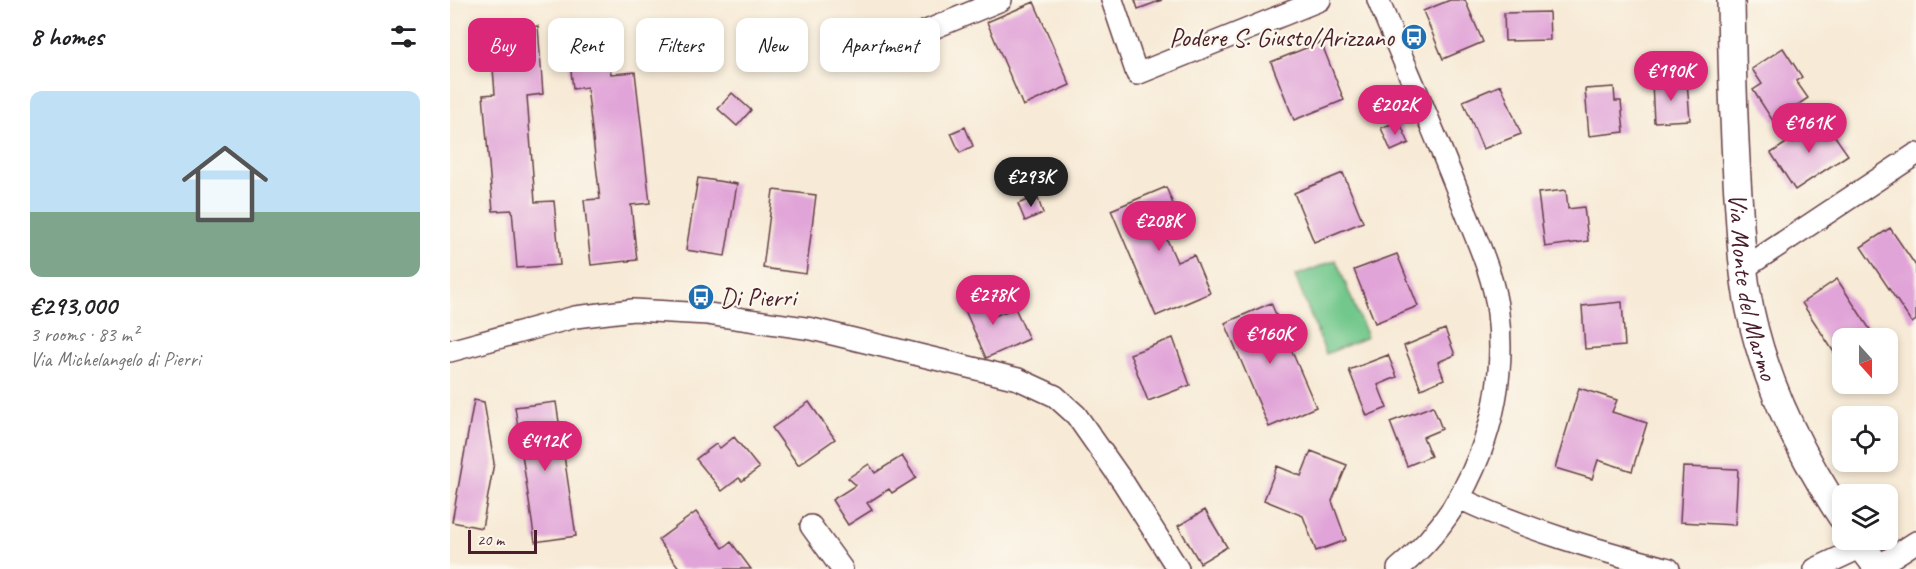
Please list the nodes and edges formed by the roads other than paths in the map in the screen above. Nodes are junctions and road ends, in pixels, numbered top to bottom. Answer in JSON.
{"nodes":[{"id":1,"x":1001,"y":0,"type":"edge"},
{"id":2,"x":1112,"y":0,"type":"edge"},
{"id":3,"x":1320,"y":0,"type":"edge"},
{"id":4,"x":1378,"y":0,"type":"edge"},
{"id":5,"x":1731,"y":0,"type":"edge"},
{"id":6,"x":940,"y":25,"type":"edge"},
{"id":7,"x":1916,"y":154,"type":"edge"},
{"id":8,"x":1743,"y":269,"type":"junction"},
{"id":9,"x":450,"y":351,"type":"edge"},
{"id":10,"x":1459,"y":498,"type":"junction"},
{"id":11,"x":1832,"y":502,"type":"edge"},
{"id":12,"x":811,"y":526,"type":"dead end"},
{"id":13,"x":1916,"y":542,"type":"edge"},
{"id":14,"x":1869,"y":556,"type":"edge"},
{"id":15,"x":842,"y":569,"type":"edge"},
{"id":16,"x":1178,"y":569,"type":"edge"},
{"id":17,"x":1398,"y":569,"type":"edge"},
{"id":18,"x":1669,"y":569,"type":"edge"},
{"id":19,"x":1815,"y":569,"type":"edge"}],
"edges":[{"from":1,"to":6,"type":"street"},
{"from":2,"to":3,"type":"street"},
{"from":4,"to":10,"type":"street"},
{"from":5,"to":8,"type":"street","name":"Via Monte del Marmo"},
{"from":7,"to":8,"type":"street"},
{"from":8,"to":11,"type":"street","name":"Via Monte del Marmo"},
{"from":9,"to":16,"type":"street"},
{"from":10,"to":17,"type":"street"},
{"from":10,"to":18,"type":"street"},
{"from":12,"to":15,"type":"street"},
{"from":13,"to":14,"type":"street"},
{"from":14,"to":19,"type":"street"}]}
